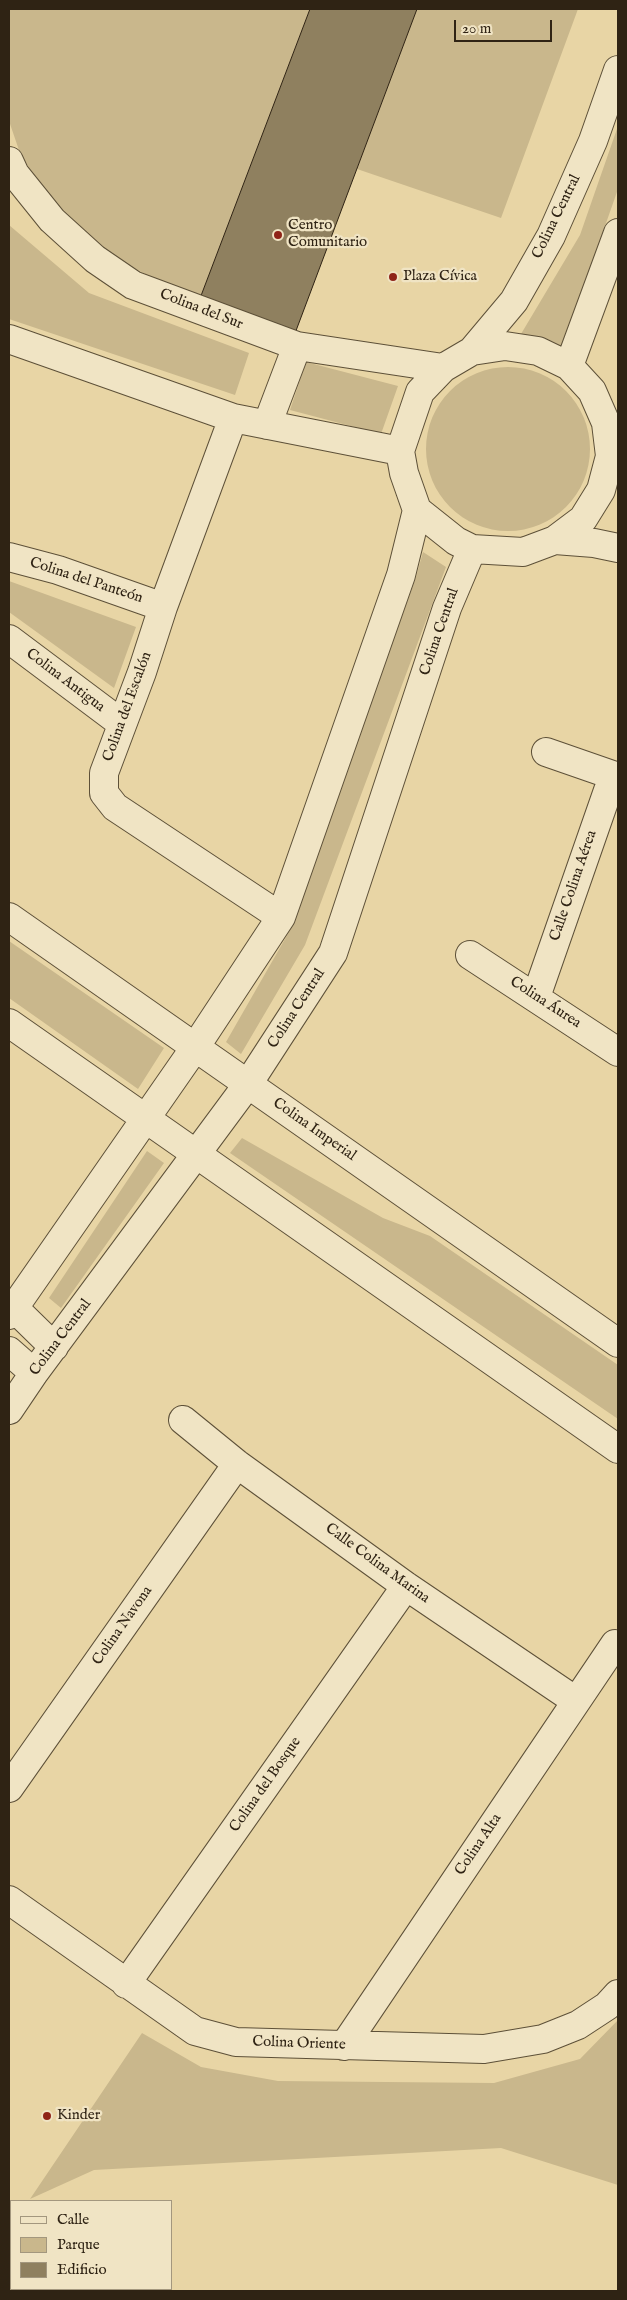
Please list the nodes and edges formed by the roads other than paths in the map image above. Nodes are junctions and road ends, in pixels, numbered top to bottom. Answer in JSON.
{"nodes":[{"id":1,"x":618,"y":70,"type":"edge"},
{"id":2,"x":9,"y":161,"type":"edge"},
{"id":3,"x":618,"y":233,"type":"edge"},
{"id":4,"x":9,"y":339,"type":"edge"},
{"id":5,"x":297,"y":346,"type":"junction"},
{"id":6,"x":472,"y":351,"type":"junction"},
{"id":7,"x":569,"y":366,"type":"junction"},
{"id":8,"x":443,"y":368,"type":"junction"},
{"id":9,"x":233,"y":418,"type":"junction"},
{"id":10,"x":267,"y":425,"type":"junction"},
{"id":11,"x":612,"y":443,"type":"edge"},
{"id":12,"x":400,"y":451,"type":"junction"},
{"id":13,"x":417,"y":510,"type":"junction"},
{"id":14,"x":555,"y":540,"type":"junction"},
{"id":15,"x":618,"y":548,"type":"edge"},
{"id":16,"x":472,"y":549,"type":"junction"},
{"id":17,"x":9,"y":557,"type":"edge"},
{"id":18,"x":163,"y":607,"type":"junction"},
{"id":19,"x":9,"y":638,"type":"edge"},
{"id":20,"x":121,"y":724,"type":"junction"},
{"id":21,"x":546,"y":752,"type":"dead end"},
{"id":22,"x":615,"y":776,"type":"edge"},
{"id":23,"x":9,"y":917,"type":"edge"},
{"id":24,"x":281,"y":917,"type":"junction"},
{"id":25,"x":470,"y":955,"type":"dead end"},
{"id":26,"x":536,"y":997,"type":"junction"},
{"id":27,"x":9,"y":1023,"type":"edge"},
{"id":28,"x":196,"y":1046,"type":"junction"},
{"id":29,"x":618,"y":1052,"type":"edge"},
{"id":30,"x":248,"y":1084,"type":"junction"},
{"id":31,"x":146,"y":1118,"type":"junction"},
{"id":32,"x":197,"y":1154,"type":"junction"},
{"id":33,"x":10,"y":1308,"type":"edge"},
{"id":34,"x":618,"y":1343,"type":"edge"},
{"id":35,"x":54,"y":1347,"type":"junction"},
{"id":36,"x":9,"y":1351,"type":"edge"},
{"id":37,"x":34,"y":1373,"type":"junction"},
{"id":38,"x":9,"y":1410,"type":"edge"},
{"id":39,"x":183,"y":1420,"type":"dead end"},
{"id":40,"x":618,"y":1450,"type":"edge"},
{"id":41,"x":237,"y":1464,"type":"junction"},
{"id":42,"x":406,"y":1586,"type":"junction"},
{"id":43,"x":615,"y":1644,"type":"dead end"},
{"id":44,"x":576,"y":1701,"type":"junction"},
{"id":45,"x":9,"y":1788,"type":"edge"},
{"id":46,"x":9,"y":1900,"type":"edge"},
{"id":47,"x":126,"y":1984,"type":"junction"},
{"id":48,"x":618,"y":1994,"type":"edge"},
{"id":49,"x":344,"y":2046,"type":"junction"}],
"edges":[{"from":1,"to":6,"type":"street","name":"Colina Central"},
{"from":2,"to":5,"type":"street","name":"Colina del Sur"},
{"from":3,"to":7,"type":"street"},
{"from":4,"to":9,"type":"street"},
{"from":5,"to":8,"type":"street","name":"Colina del Sur"},
{"from":5,"to":10,"type":"street"},
{"from":6,"to":7,"type":"street"},
{"from":6,"to":8,"type":"street"},
{"from":7,"to":11,"type":"street"},
{"from":8,"to":12,"type":"street"},
{"from":9,"to":10,"type":"street"},
{"from":9,"to":18,"type":"street","name":"Colina del Escalón"},
{"from":10,"to":12,"type":"street"},
{"from":11,"to":14,"type":"street"},
{"from":12,"to":13,"type":"street"},
{"from":13,"to":16,"type":"street"},
{"from":13,"to":24,"type":"street"},
{"from":14,"to":15,"type":"street"},
{"from":14,"to":16,"type":"street"},
{"from":16,"to":30,"type":"street","name":"Colina Central"},
{"from":17,"to":18,"type":"street","name":"Colina del Panteón"},
{"from":18,"to":20,"type":"street","name":"Colina del Escalón"},
{"from":19,"to":20,"type":"street","name":"Colina Antigua"},
{"from":20,"to":24,"type":"street","name":"Colina del Escalón"},
{"from":21,"to":22,"type":"street"},
{"from":22,"to":26,"type":"street","name":"Calle Colina Aérea"},
{"from":23,"to":28,"type":"street","name":"Colina Imperial"},
{"from":24,"to":28,"type":"street"},
{"from":25,"to":26,"type":"street","name":"Colina Áurea"},
{"from":26,"to":29,"type":"street","name":"Colina Áurea"},
{"from":27,"to":31,"type":"street"},
{"from":28,"to":30,"type":"street","name":"Colina Imperial"},
{"from":28,"to":31,"type":"street"},
{"from":30,"to":32,"type":"street","name":"Colina Central"},
{"from":30,"to":34,"type":"street","name":"Colina Imperial"},
{"from":31,"to":32,"type":"street"},
{"from":31,"to":33,"type":"street"},
{"from":32,"to":35,"type":"street","name":"Colina Central"},
{"from":32,"to":40,"type":"street"},
{"from":33,"to":35,"type":"street"},
{"from":35,"to":37,"type":"street","name":"Colina Central"},
{"from":36,"to":37,"type":"street"},
{"from":37,"to":38,"type":"street","name":"Colina Central"},
{"from":39,"to":41,"type":"street","name":"Calle Colina Marina"},
{"from":41,"to":42,"type":"street","name":"Calle Colina Marina"},
{"from":41,"to":45,"type":"street","name":"Colina Navona"},
{"from":42,"to":44,"type":"street","name":"Calle Colina Marina"},
{"from":42,"to":47,"type":"street","name":"Colina del Bosque"},
{"from":43,"to":44,"type":"street","name":"Colina Alta"},
{"from":44,"to":49,"type":"street","name":"Colina Alta"},
{"from":46,"to":47,"type":"street","name":"Colina Oriente"},
{"from":47,"to":49,"type":"street","name":"Colina Oriente"},
{"from":48,"to":49,"type":"street","name":"Colina Oriente"}]}
